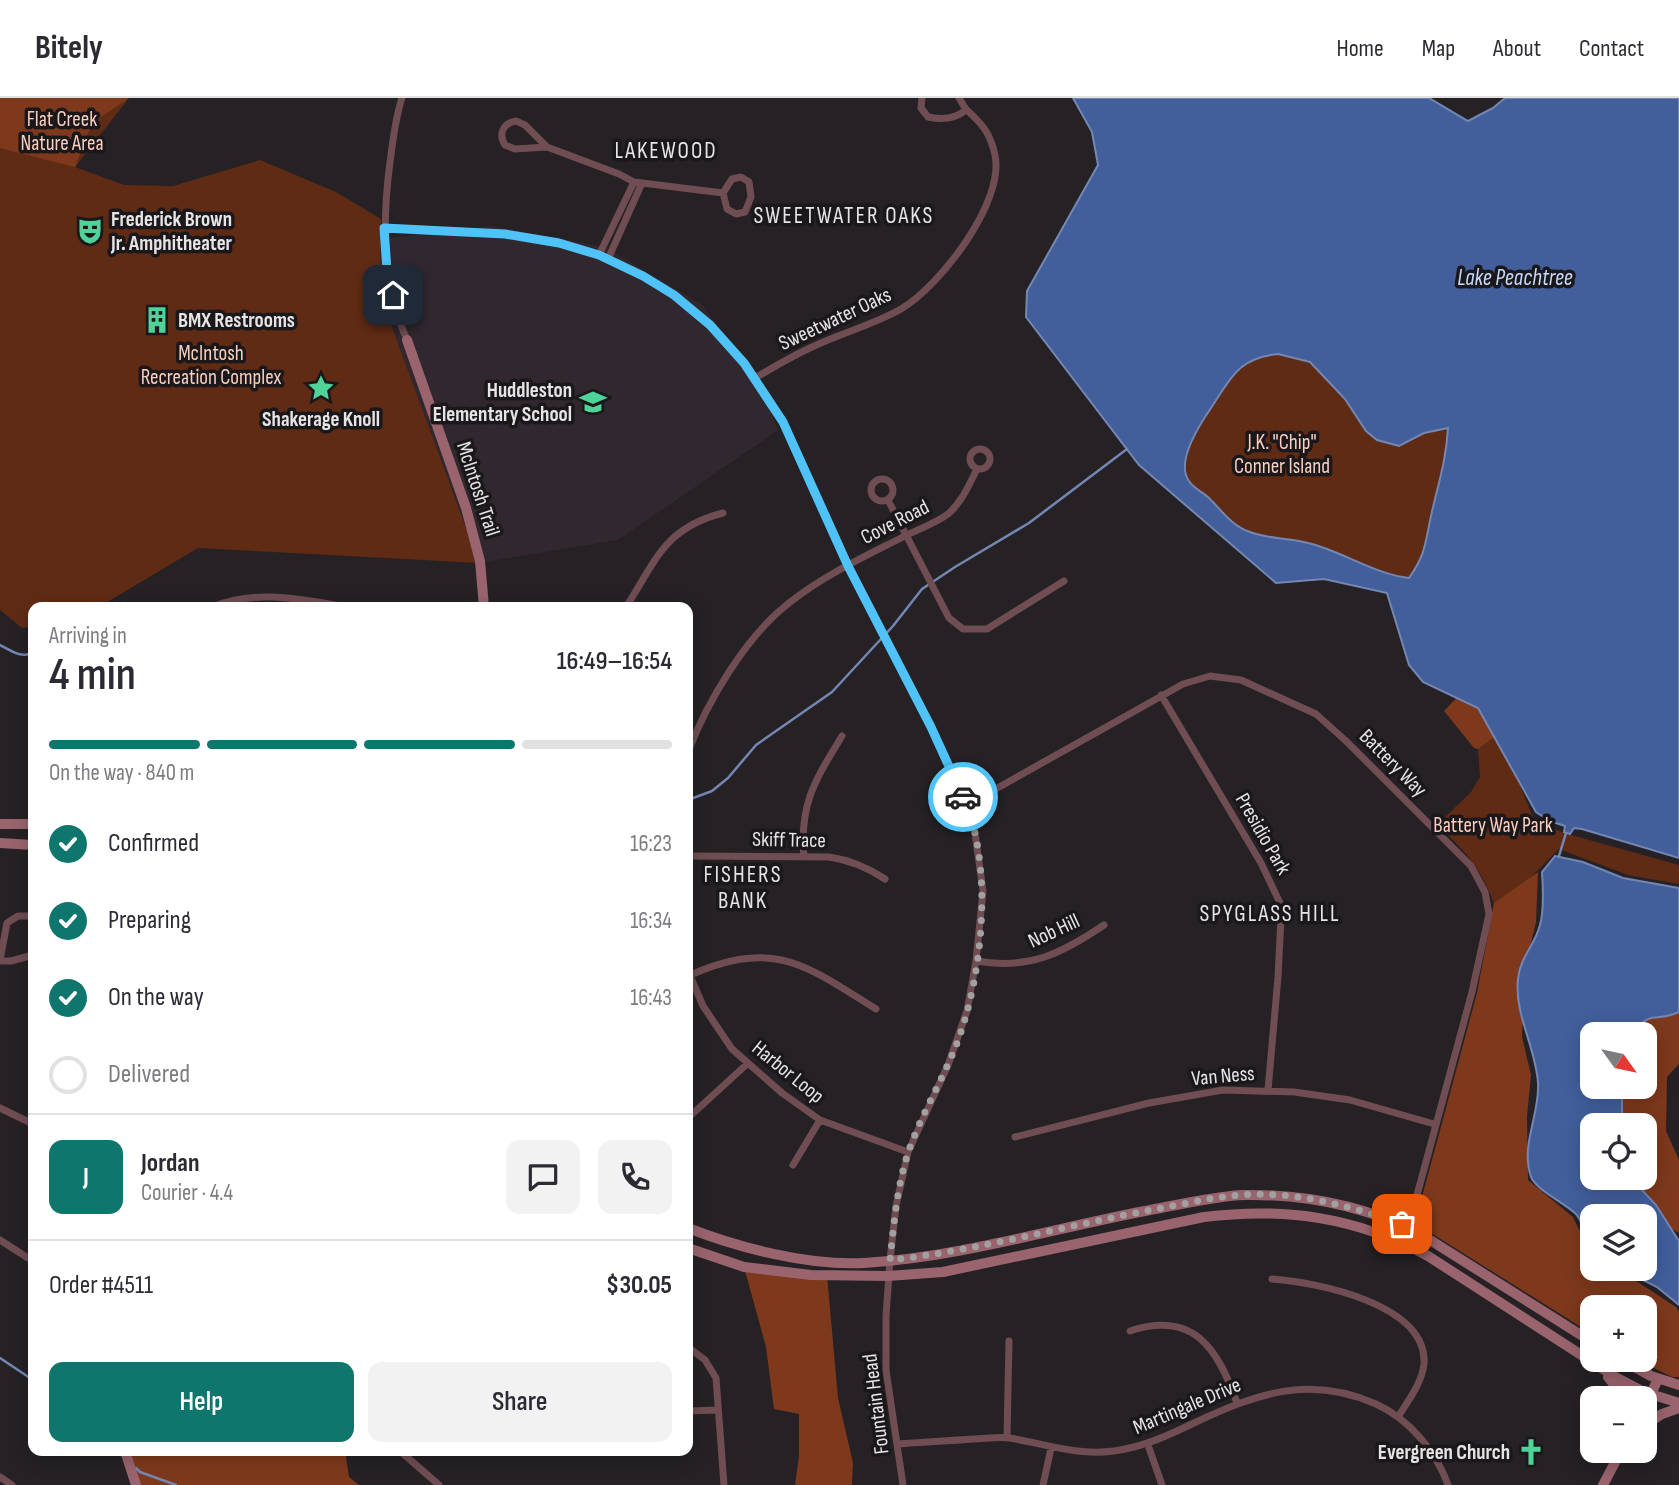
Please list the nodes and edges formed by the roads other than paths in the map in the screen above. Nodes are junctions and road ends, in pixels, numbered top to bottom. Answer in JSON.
{"nodes":[{"id":1,"x":402,"y":98,"type":"edge"},
{"id":2,"x":922,"y":98,"type":"edge"},
{"id":3,"x":959,"y":98,"type":"edge"},
{"id":4,"x":966,"y":110,"type":"junction"},
{"id":5,"x":547,"y":148,"type":"junction"},
{"id":6,"x":638,"y":183,"type":"junction"},
{"id":7,"x":723,"y":192,"type":"junction"},
{"id":8,"x":384,"y":228,"type":"junction"},
{"id":9,"x":599,"y":255,"type":"junction"},
{"id":10,"x":608,"y":259,"type":"junction"},
{"id":11,"x":407,"y":340,"type":"joint"},
{"id":12,"x":755,"y":378,"type":"junction"},
{"id":13,"x":976,"y":469,"type":"dead end"},
{"id":14,"x":888,"y":500,"type":"dead end"},
{"id":15,"x":723,"y":513,"type":"dead end"},
{"id":16,"x":907,"y":535,"type":"junction"},
{"id":17,"x":848,"y":566,"type":"junction"},
{"id":18,"x":1064,"y":581,"type":"dead end"},
{"id":19,"x":240,"y":602,"type":"edge"},
{"id":20,"x":313,"y":602,"type":"edge"},
{"id":21,"x":484,"y":602,"type":"edge"},
{"id":22,"x":629,"y":602,"type":"edge"},
{"id":23,"x":1161,"y":695,"type":"junction"},
{"id":24,"x":842,"y":736,"type":"dead end"},
{"id":25,"x":693,"y":742,"type":"edge"},
{"id":26,"x":967,"y":805,"type":"junction"},
{"id":27,"x":0,"y":824,"type":"edge"},
{"id":28,"x":28,"y":824,"type":"edge"},
{"id":29,"x":0,"y":843,"type":"edge"},
{"id":30,"x":28,"y":845,"type":"edge"},
{"id":31,"x":693,"y":856,"type":"edge"},
{"id":32,"x":804,"y":857,"type":"junction"},
{"id":33,"x":885,"y":879,"type":"dead end"},
{"id":34,"x":28,"y":916,"type":"edge"},
{"id":35,"x":1104,"y":925,"type":"dead end"},
{"id":36,"x":28,"y":956,"type":"edge"},
{"id":37,"x":0,"y":961,"type":"edge"},
{"id":38,"x":976,"y":961,"type":"junction"},
{"id":39,"x":693,"y":972,"type":"edge"},
{"id":40,"x":693,"y":985,"type":"edge"},
{"id":41,"x":876,"y":1009,"type":"dead end"},
{"id":42,"x":747,"y":1064,"type":"junction"},
{"id":43,"x":1268,"y":1090,"type":"junction"},
{"id":44,"x":0,"y":1108,"type":"edge"},
{"id":45,"x":693,"y":1113,"type":"edge"},
{"id":46,"x":820,"y":1120,"type":"junction"},
{"id":47,"x":28,"y":1122,"type":"edge"},
{"id":48,"x":1434,"y":1124,"type":"junction"},
{"id":49,"x":1015,"y":1137,"type":"dead end"},
{"id":50,"x":908,"y":1152,"type":"junction"},
{"id":51,"x":793,"y":1165,"type":"dead end"},
{"id":52,"x":1408,"y":1228,"type":"junction"},
{"id":53,"x":693,"y":1230,"type":"edge"},
{"id":54,"x":0,"y":1240,"type":"edge"},
{"id":55,"x":1404,"y":1243,"type":"junction"},
{"id":56,"x":693,"y":1250,"type":"edge"},
{"id":57,"x":28,"y":1258,"type":"edge"},
{"id":58,"x":890,"y":1260,"type":"junction"},
{"id":59,"x":888,"y":1276,"type":"junction"},
{"id":60,"x":1272,"y":1279,"type":"dead end"},
{"id":61,"x":1130,"y":1331,"type":"dead end"},
{"id":62,"x":1580,"y":1334,"type":"edge"},
{"id":63,"x":1009,"y":1341,"type":"dead end"},
{"id":64,"x":693,"y":1351,"type":"edge"},
{"id":65,"x":1580,"y":1354,"type":"edge"},
{"id":66,"x":1601,"y":1372,"type":"edge"},
{"id":67,"x":1608,"y":1372,"type":"edge"},
{"id":68,"x":1646,"y":1372,"type":"edge"},
{"id":69,"x":1658,"y":1378,"type":"junction"},
{"id":70,"x":1679,"y":1385,"type":"edge"},
{"id":71,"x":1617,"y":1386,"type":"edge"},
{"id":72,"x":1633,"y":1386,"type":"edge"},
{"id":73,"x":1655,"y":1386,"type":"edge"},
{"id":74,"x":1657,"y":1397,"type":"edge"},
{"id":75,"x":1237,"y":1403,"type":"junction"},
{"id":76,"x":1679,"y":1405,"type":"edge"},
{"id":77,"x":718,"y":1410,"type":"junction"},
{"id":78,"x":693,"y":1411,"type":"edge"},
{"id":79,"x":1398,"y":1417,"type":"junction"},
{"id":80,"x":1657,"y":1417,"type":"edge"},
{"id":81,"x":1007,"y":1437,"type":"junction"},
{"id":82,"x":898,"y":1444,"type":"junction"},
{"id":83,"x":1148,"y":1445,"type":"junction"},
{"id":84,"x":1051,"y":1448,"type":"junction"},
{"id":85,"x":127,"y":1456,"type":"edge"},
{"id":86,"x":406,"y":1456,"type":"edge"},
{"id":87,"x":1615,"y":1463,"type":"edge"},
{"id":88,"x":0,"y":1477,"type":"edge"},
{"id":89,"x":1605,"y":1481,"type":"edge"},
{"id":90,"x":12,"y":1485,"type":"edge"},
{"id":91,"x":136,"y":1485,"type":"edge"},
{"id":92,"x":439,"y":1485,"type":"edge"},
{"id":93,"x":724,"y":1485,"type":"edge"},
{"id":94,"x":903,"y":1485,"type":"edge"},
{"id":95,"x":1043,"y":1485,"type":"edge"},
{"id":96,"x":1161,"y":1485,"type":"edge"},
{"id":97,"x":1448,"y":1485,"type":"edge"}],
"edges":[{"from":1,"to":8,"type":"street","name":"McIntosh Trail"},
{"from":2,"to":4,"type":"street"},
{"from":3,"to":4,"type":"street","name":"Sweetwater Oaks"},
{"from":4,"to":12,"type":"street","name":"Sweetwater Oaks"},
{"from":5,"to":5,"type":"street"},
{"from":5,"to":6,"type":"street"},
{"from":6,"to":7,"type":"street"},
{"from":6,"to":9,"type":"street"},
{"from":6,"to":10,"type":"street"},
{"from":7,"to":7,"type":"street"},
{"from":8,"to":9,"type":"street","name":"Fountain Head"},
{"from":8,"to":11,"type":"street","name":"McIntosh Trail"},
{"from":9,"to":10,"type":"street","name":"Fountain Head"},
{"from":10,"to":12,"type":"street","name":"Fountain Head"},
{"from":11,"to":21,"type":"main road","name":"McIntosh Trail"},
{"from":12,"to":17,"type":"street","name":"Fountain Head"},
{"from":13,"to":16,"type":"street","name":"Cove Road"},
{"from":14,"to":16,"type":"street"},
{"from":15,"to":22,"type":"street"},
{"from":16,"to":17,"type":"street","name":"Cove Road"},
{"from":16,"to":18,"type":"street"},
{"from":17,"to":25,"type":"street"},
{"from":17,"to":26,"type":"street","name":"Fountain Head"},
{"from":19,"to":20,"type":"street"},
{"from":23,"to":26,"type":"street","name":"Battery Way"},
{"from":23,"to":43,"type":"street","name":"Presidio Park"},
{"from":23,"to":48,"type":"street","name":"Battery Way"},
{"from":24,"to":32,"type":"street"},
{"from":26,"to":38,"type":"street","name":"Fountain Head"},
{"from":27,"to":28,"type":"main road"},
{"from":29,"to":30,"type":"main road"},
{"from":31,"to":32,"type":"street","name":"Skiff Trace"},
{"from":32,"to":33,"type":"street","name":"Skiff Trace"},
{"from":34,"to":37,"type":"street"},
{"from":35,"to":38,"type":"street","name":"Nob Hill"},
{"from":36,"to":37,"type":"street"},
{"from":38,"to":50,"type":"street","name":"Fountain Head"},
{"from":39,"to":41,"type":"street"},
{"from":40,"to":42,"type":"street","name":"Harbor Loop"},
{"from":42,"to":45,"type":"street"},
{"from":42,"to":46,"type":"street","name":"Harbor Loop"},
{"from":43,"to":48,"type":"street","name":"Van Ness"},
{"from":43,"to":49,"type":"street","name":"Van Ness"},
{"from":44,"to":47,"type":"street"},
{"from":46,"to":50,"type":"street","name":"Harbor Loop"},
{"from":46,"to":51,"type":"street"},
{"from":48,"to":52,"type":"street","name":"Battery Way"},
{"from":50,"to":58,"type":"street","name":"Fountain Head"},
{"from":52,"to":55,"type":"street","name":"Battery Way"},
{"from":52,"to":58,"type":"main road"},
{"from":52,"to":62,"type":"main road"},
{"from":53,"to":58,"type":"main road"},
{"from":54,"to":57,"type":"street"},
{"from":55,"to":59,"type":"main road"},
{"from":55,"to":65,"type":"main road"},
{"from":56,"to":59,"type":"main road"},
{"from":58,"to":59,"type":"street","name":"Fountain Head"},
{"from":59,"to":82,"type":"street","name":"Fountain Head"},
{"from":60,"to":79,"type":"street"},
{"from":61,"to":75,"type":"street"},
{"from":63,"to":81,"type":"street"},
{"from":64,"to":77,"type":"street"},
{"from":66,"to":71,"type":"main road"},
{"from":67,"to":72,"type":"main road"},
{"from":68,"to":69,"type":"main road"},
{"from":69,"to":70,"type":"main road"},
{"from":69,"to":73,"type":"main road"},
{"from":74,"to":76,"type":"main road"},
{"from":75,"to":79,"type":"street","name":"Martingale Drive"},
{"from":75,"to":83,"type":"street","name":"Martingale Drive"},
{"from":76,"to":80,"type":"main road"},
{"from":77,"to":78,"type":"street"},
{"from":77,"to":93,"type":"street"},
{"from":79,"to":97,"type":"street","name":"Martingale Drive"},
{"from":81,"to":82,"type":"street","name":"Martingale Drive"},
{"from":81,"to":84,"type":"street","name":"Martingale Drive"},
{"from":82,"to":94,"type":"street","name":"Fountain Head"},
{"from":83,"to":84,"type":"street","name":"Martingale Drive"},
{"from":83,"to":96,"type":"street"},
{"from":84,"to":95,"type":"street"},
{"from":85,"to":91,"type":"main road"},
{"from":86,"to":92,"type":"street"},
{"from":87,"to":89,"type":"main road"},
{"from":88,"to":90,"type":"street"}]}
